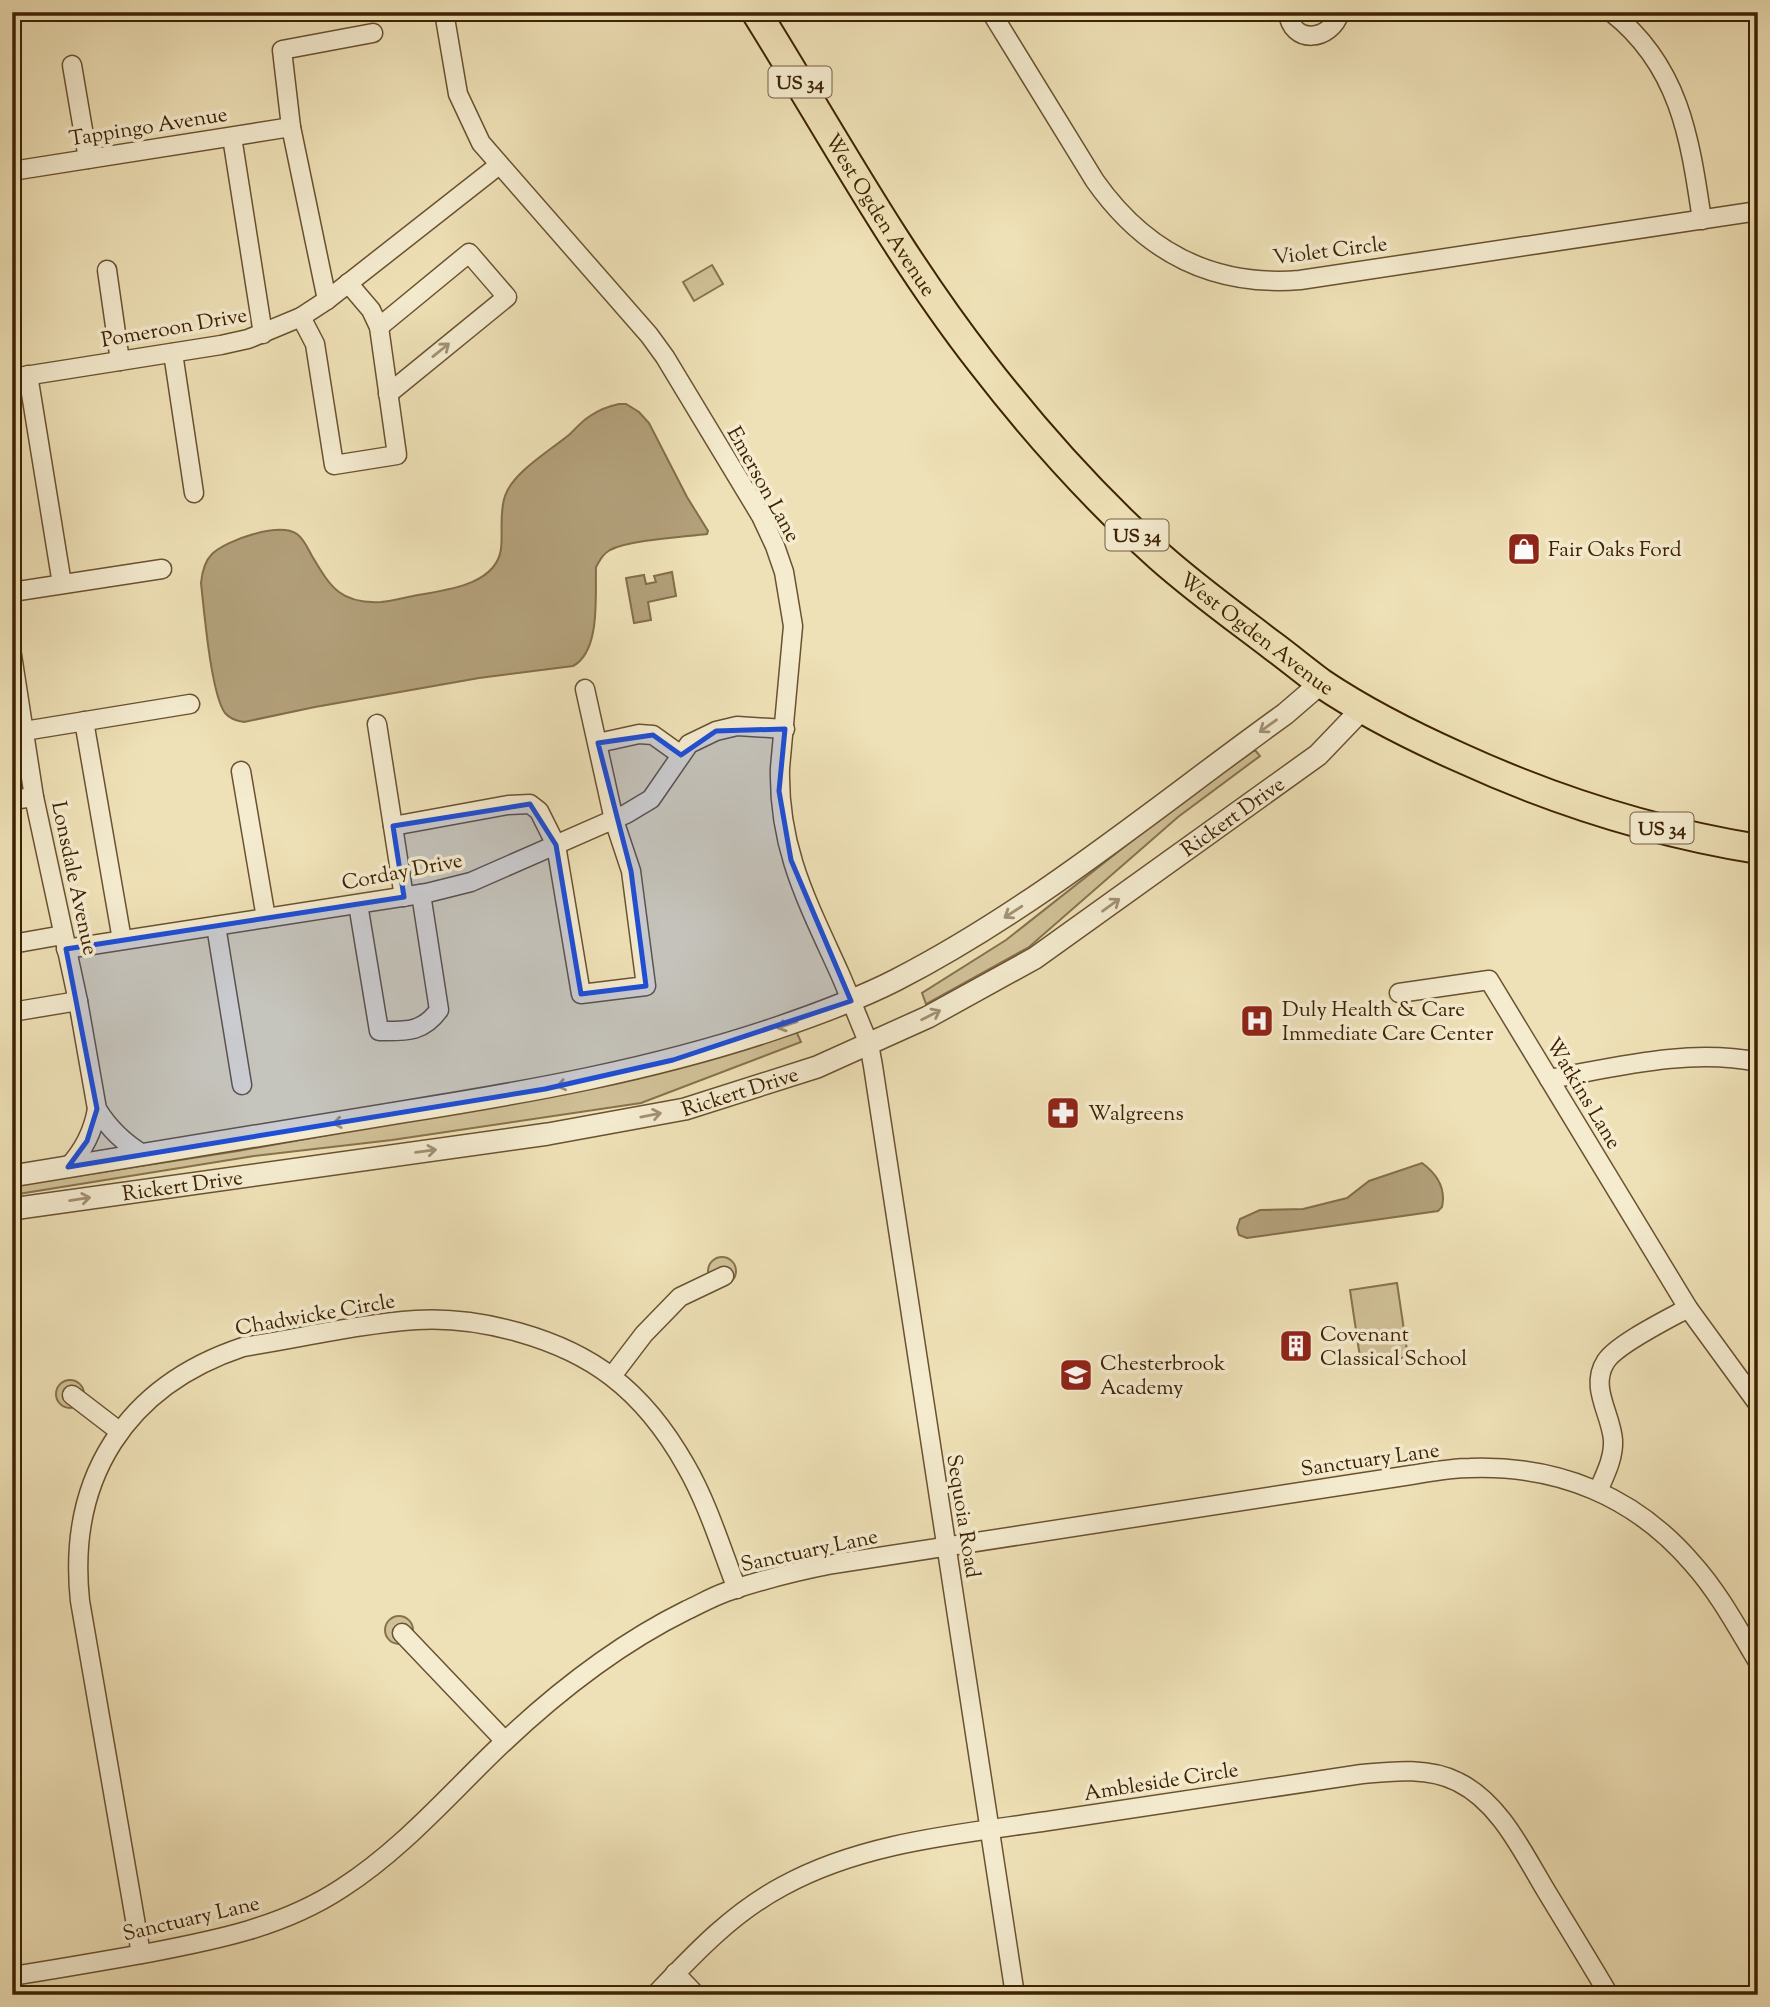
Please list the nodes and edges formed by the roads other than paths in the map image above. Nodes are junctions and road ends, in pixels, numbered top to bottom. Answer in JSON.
{"nodes":[{"id":1,"x":444,"y":12,"type":"edge"},
{"id":2,"x":756,"y":12,"type":"edge"},
{"id":3,"x":990,"y":12,"type":"edge"},
{"id":4,"x":1288,"y":12,"type":"edge"},
{"id":5,"x":1340,"y":12,"type":"edge"},
{"id":6,"x":1611,"y":12,"type":"edge"},
{"id":7,"x":373,"y":33,"type":"dead end"},
{"id":8,"x":72,"y":65,"type":"dead end"},
{"id":9,"x":291,"y":127,"type":"junction"},
{"id":10,"x":232,"y":136,"type":"junction"},
{"id":11,"x":88,"y":159,"type":"junction"},
{"id":12,"x":499,"y":165,"type":"junction"},
{"id":13,"x":12,"y":171,"type":"edge"},
{"id":14,"x":1758,"y":212,"type":"edge"},
{"id":15,"x":1702,"y":220,"type":"junction"},
{"id":16,"x":107,"y":270,"type":"dead end"},
{"id":17,"x":348,"y":283,"type":"junction"},
{"id":18,"x":327,"y":300,"type":"junction"},
{"id":19,"x":301,"y":317,"type":"junction"},
{"id":20,"x":379,"y":327,"type":"junction"},
{"id":21,"x":263,"y":334,"type":"junction"},
{"id":22,"x":173,"y":353,"type":"junction"},
{"id":23,"x":120,"y":361,"type":"junction"},
{"id":24,"x":20,"y":376,"type":"edge"},
{"id":25,"x":388,"y":394,"type":"junction"},
{"id":26,"x":194,"y":493,"type":"dead end"},
{"id":27,"x":162,"y":569,"type":"dead end"},
{"id":28,"x":62,"y":584,"type":"junction"},
{"id":29,"x":12,"y":592,"type":"edge"},
{"id":30,"x":12,"y":655,"type":"edge"},
{"id":31,"x":1321,"y":683,"type":"junction"},
{"id":32,"x":585,"y":689,"type":"dead end"},
{"id":33,"x":190,"y":704,"type":"dead end"},
{"id":34,"x":1363,"y":708,"type":"junction"},
{"id":35,"x":84,"y":721,"type":"junction"},
{"id":36,"x":377,"y":723,"type":"dead end"},
{"id":37,"x":785,"y":729,"type":"junction"},
{"id":38,"x":18,"y":732,"type":"edge"},
{"id":39,"x":597,"y":743,"type":"junction"},
{"id":40,"x":681,"y":755,"type":"junction"},
{"id":41,"x":241,"y":771,"type":"dead end"},
{"id":42,"x":34,"y":797,"type":"junction"},
{"id":43,"x":12,"y":800,"type":"edge"},
{"id":44,"x":614,"y":820,"type":"junction"},
{"id":45,"x":393,"y":826,"type":"junction"},
{"id":46,"x":556,"y":845,"type":"junction"},
{"id":47,"x":1758,"y":849,"type":"edge"},
{"id":48,"x":413,"y":895,"type":"junction"},
{"id":49,"x":358,"y":904,"type":"junction"},
{"id":50,"x":266,"y":918,"type":"junction"},
{"id":51,"x":216,"y":926,"type":"junction"},
{"id":52,"x":122,"y":940,"type":"junction"},
{"id":53,"x":64,"y":942,"type":"junction"},
{"id":54,"x":12,"y":944,"type":"edge"},
{"id":55,"x":1399,"y":993,"type":"dead end"},
{"id":56,"x":78,"y":1001,"type":"junction"},
{"id":57,"x":851,"y":1001,"type":"junction"},
{"id":58,"x":12,"y":1012,"type":"edge"},
{"id":59,"x":869,"y":1044,"type":"junction"},
{"id":60,"x":1758,"y":1062,"type":"edge"},
{"id":61,"x":1549,"y":1079,"type":"junction"},
{"id":62,"x":242,"y":1085,"type":"dead end"},
{"id":63,"x":97,"y":1109,"type":"junction"},
{"id":64,"x":144,"y":1155,"type":"junction"},
{"id":65,"x":68,"y":1167,"type":"junction"},
{"id":66,"x":12,"y":1176,"type":"edge"},
{"id":67,"x":12,"y":1209,"type":"edge"},
{"id":68,"x":724,"y":1276,"type":"dead end"},
{"id":69,"x":1688,"y":1308,"type":"junction"},
{"id":70,"x":612,"y":1376,"type":"junction"},
{"id":71,"x":72,"y":1395,"type":"dead end"},
{"id":72,"x":1758,"y":1404,"type":"edge"},
{"id":73,"x":119,"y":1431,"type":"junction"},
{"id":74,"x":1598,"y":1491,"type":"junction"},
{"id":75,"x":945,"y":1547,"type":"junction"},
{"id":76,"x":737,"y":1589,"type":"junction"},
{"id":77,"x":402,"y":1633,"type":"dead end"},
{"id":78,"x":1758,"y":1662,"type":"edge"},
{"id":79,"x":505,"y":1741,"type":"junction"},
{"id":80,"x":989,"y":1830,"type":"junction"},
{"id":81,"x":141,"y":1954,"type":"junction"},
{"id":82,"x":675,"y":1973,"type":"junction"},
{"id":83,"x":12,"y":1976,"type":"edge"},
{"id":84,"x":654,"y":1995,"type":"edge"},
{"id":85,"x":696,"y":1995,"type":"edge"},
{"id":86,"x":1015,"y":1995,"type":"edge"},
{"id":87,"x":1609,"y":1995,"type":"edge"}],
"edges":[{"from":1,"to":12,"type":"street","name":"Emerson Lane"},
{"from":2,"to":31,"type":"main road","name":"West Ogden Avenue","number":"US 34"},
{"from":3,"to":15,"type":"street","name":"Violet Circle"},
{"from":4,"to":5,"type":"street"},
{"from":6,"to":15,"type":"street"},
{"from":7,"to":9,"type":"street"},
{"from":8,"to":11,"type":"street"},
{"from":9,"to":10,"type":"street","name":"Tappingo Avenue"},
{"from":9,"to":18,"type":"street"},
{"from":10,"to":11,"type":"street","name":"Tappingo Avenue"},
{"from":10,"to":21,"type":"street"},
{"from":11,"to":13,"type":"street","name":"Tappingo Avenue"},
{"from":12,"to":17,"type":"street","name":"Pomeroon Drive"},
{"from":12,"to":37,"type":"street","name":"Emerson Lane"},
{"from":14,"to":15,"type":"street","name":"Violet Circle"},
{"from":16,"to":23,"type":"street"},
{"from":17,"to":18,"type":"street","name":"Pomeroon Drive"},
{"from":17,"to":20,"type":"street"},
{"from":18,"to":19,"type":"street","name":"Pomeroon Drive"},
{"from":19,"to":21,"type":"street","name":"Pomeroon Drive"},
{"from":19,"to":25,"type":"street"},
{"from":20,"to":25,"type":"street"},
{"from":25,"to":20,"type":"street","one_way":true},
{"from":21,"to":22,"type":"street","name":"Pomeroon Drive"},
{"from":22,"to":23,"type":"street","name":"Pomeroon Drive"},
{"from":22,"to":26,"type":"street"},
{"from":23,"to":24,"type":"street","name":"Pomeroon Drive"},
{"from":24,"to":28,"type":"street"},
{"from":27,"to":28,"type":"street"},
{"from":28,"to":29,"type":"street"},
{"from":30,"to":38,"type":"street","name":"Lonsdale Avenue"},
{"from":31,"to":34,"type":"main road","name":"West Ogden Avenue","number":"US 34"},
{"from":31,"to":57,"type":"street","name":"Rickert Drive","one_way":true},
{"from":32,"to":39,"type":"street"},
{"from":33,"to":35,"type":"street"},
{"from":34,"to":47,"type":"main road","name":"West Ogden Avenue","number":"US 34"},
{"from":59,"to":34,"type":"street","name":"Rickert Drive","one_way":true},
{"from":35,"to":38,"type":"street"},
{"from":35,"to":52,"type":"street"},
{"from":36,"to":45,"type":"street"},
{"from":37,"to":40,"type":"street","name":"Corday Drive"},
{"from":37,"to":57,"type":"street","name":"Emerson Lane"},
{"from":38,"to":42,"type":"street","name":"Lonsdale Avenue"},
{"from":39,"to":40,"type":"street"},
{"from":39,"to":44,"type":"street"},
{"from":40,"to":44,"type":"street","name":"Corday Drive"},
{"from":41,"to":50,"type":"street"},
{"from":42,"to":43,"type":"street"},
{"from":42,"to":53,"type":"street","name":"Lonsdale Avenue"},
{"from":44,"to":46,"type":"street","name":"Corday Drive"},
{"from":44,"to":46,"type":"street"},
{"from":45,"to":46,"type":"street"},
{"from":45,"to":48,"type":"street"},
{"from":46,"to":48,"type":"street","name":"Corday Drive"},
{"from":48,"to":49,"type":"street","name":"Corday Drive"},
{"from":48,"to":49,"type":"street"},
{"from":49,"to":50,"type":"street","name":"Corday Drive"},
{"from":50,"to":51,"type":"street","name":"Corday Drive"},
{"from":51,"to":52,"type":"street","name":"Corday Drive"},
{"from":51,"to":62,"type":"street"},
{"from":52,"to":53,"type":"street","name":"Corday Drive"},
{"from":53,"to":54,"type":"street","name":"Corday Drive"},
{"from":53,"to":56,"type":"street","name":"Lonsdale Avenue"},
{"from":55,"to":61,"type":"street","name":"Watkins Lane"},
{"from":56,"to":58,"type":"street"},
{"from":56,"to":63,"type":"street","name":"Lonsdale Avenue"},
{"from":57,"to":59,"type":"street","name":"Emerson Lane"},
{"from":57,"to":64,"type":"street","name":"Rickert Drive","one_way":true},
{"from":67,"to":59,"type":"street","name":"Rickert Drive","one_way":true},
{"from":59,"to":75,"type":"street","name":"Sequoia Road"},
{"from":60,"to":61,"type":"street"},
{"from":61,"to":69,"type":"street","name":"Watkins Lane"},
{"from":63,"to":64,"type":"street","name":"Lonsdale Avenue"},
{"from":63,"to":65,"type":"street","name":"Lonsdale Avenue"},
{"from":64,"to":65,"type":"street","name":"Rickert Drive"},
{"from":65,"to":66,"type":"street","name":"Rickert Drive"},
{"from":68,"to":70,"type":"street"},
{"from":69,"to":72,"type":"street","name":"Watkins Lane"},
{"from":69,"to":74,"type":"street"},
{"from":70,"to":73,"type":"street","name":"Chadwicke Circle"},
{"from":70,"to":76,"type":"street","name":"Chadwicke Circle"},
{"from":71,"to":73,"type":"street"},
{"from":73,"to":81,"type":"street","name":"Chadwicke Circle"},
{"from":74,"to":75,"type":"street","name":"Sanctuary Lane"},
{"from":74,"to":78,"type":"street","name":"Sanctuary Lane"},
{"from":75,"to":76,"type":"street","name":"Sanctuary Lane"},
{"from":75,"to":80,"type":"street","name":"Sequoia Road"},
{"from":76,"to":79,"type":"street","name":"Sanctuary Lane"},
{"from":77,"to":79,"type":"street"},
{"from":79,"to":81,"type":"street","name":"Sanctuary Lane"},
{"from":80,"to":82,"type":"street","name":"Ambleside Circle"},
{"from":80,"to":86,"type":"street","name":"Sequoia Road"},
{"from":80,"to":87,"type":"street","name":"Ambleside Circle"},
{"from":81,"to":83,"type":"street","name":"Sanctuary Lane"},
{"from":82,"to":84,"type":"street","name":"Ambleside Circle"},
{"from":82,"to":85,"type":"street"}]}
